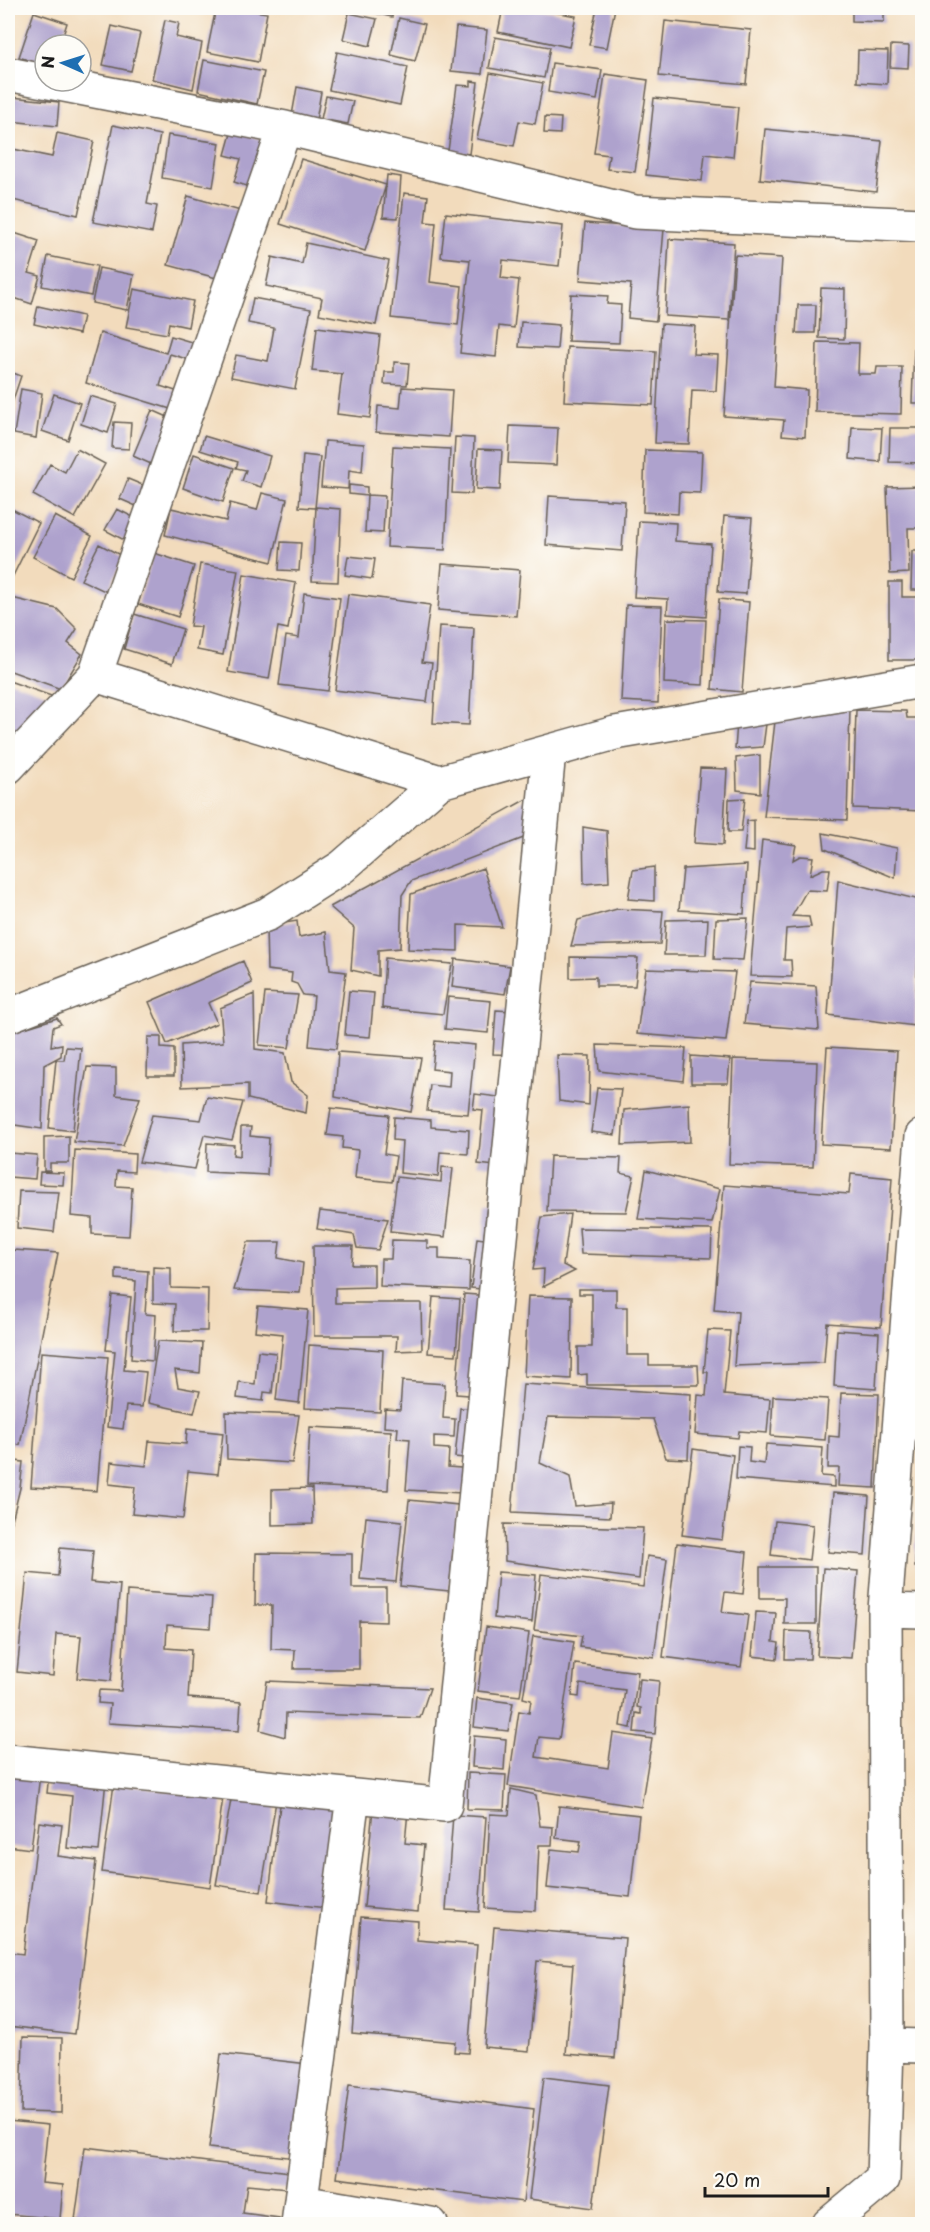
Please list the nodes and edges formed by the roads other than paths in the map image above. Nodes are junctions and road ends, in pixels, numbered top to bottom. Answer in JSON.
{"nodes":[{"id":1,"x":8,"y":74,"type":"edge"},
{"id":2,"x":285,"y":128,"type":"junction"},
{"id":3,"x":922,"y":225,"type":"edge"},
{"id":4,"x":95,"y":675,"type":"junction"},
{"id":5,"x":922,"y":681,"type":"edge"},
{"id":6,"x":549,"y":752,"type":"junction"},
{"id":7,"x":8,"y":767,"type":"edge"},
{"id":8,"x":440,"y":782,"type":"junction"},
{"id":9,"x":8,"y":1016,"type":"edge"},
{"id":10,"x":922,"y":1136,"type":"edge"},
{"id":11,"x":914,"y":1377,"type":"edge"},
{"id":12,"x":885,"y":1610,"type":"junction"},
{"id":13,"x":922,"y":1611,"type":"edge"},
{"id":14,"x":8,"y":1761,"type":"edge"},
{"id":15,"x":352,"y":1796,"type":"junction"},
{"id":16,"x":887,"y":2045,"type":"junction"},
{"id":17,"x":922,"y":2046,"type":"edge"},
{"id":18,"x":300,"y":2213,"type":"edge"},
{"id":19,"x":431,"y":2224,"type":"edge"},
{"id":20,"x":829,"y":2224,"type":"edge"}],
"edges":[{"from":1,"to":2,"type":"street"},
{"from":2,"to":3,"type":"street"},
{"from":2,"to":4,"type":"street"},
{"from":4,"to":7,"type":"street"},
{"from":4,"to":8,"type":"street"},
{"from":5,"to":6,"type":"street"},
{"from":6,"to":8,"type":"street"},
{"from":6,"to":15,"type":"street"},
{"from":8,"to":9,"type":"street"},
{"from":10,"to":11,"type":"street"},
{"from":11,"to":12,"type":"street"},
{"from":12,"to":13,"type":"street"},
{"from":12,"to":16,"type":"street"},
{"from":14,"to":15,"type":"street"},
{"from":15,"to":18,"type":"street"},
{"from":16,"to":17,"type":"street"},
{"from":16,"to":20,"type":"street"},
{"from":18,"to":19,"type":"street"}]}
